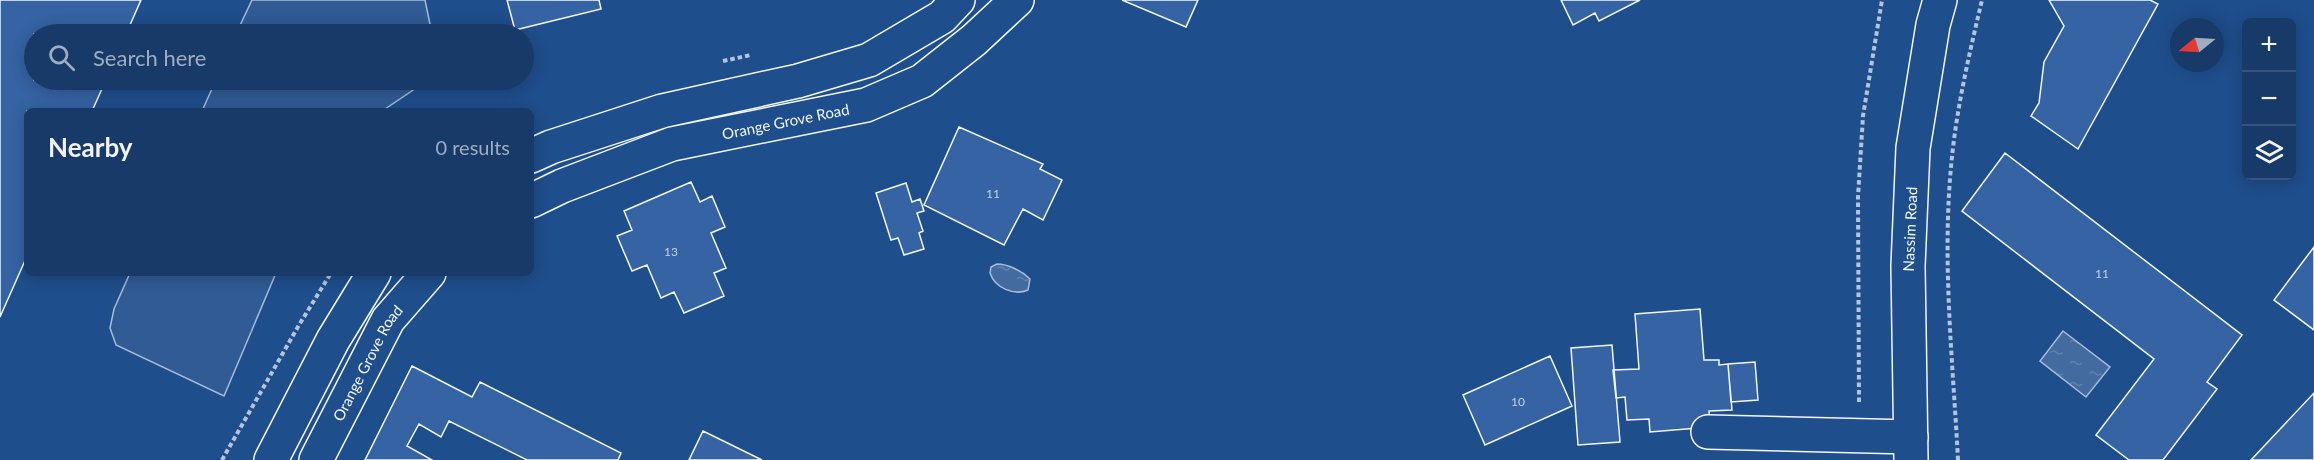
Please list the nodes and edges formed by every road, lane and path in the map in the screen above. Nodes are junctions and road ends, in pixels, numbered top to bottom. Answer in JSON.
{"nodes":[{"id":1,"x":958,"y":0,"type":"edge"},
{"id":2,"x":1017,"y":0,"type":"edge"},
{"id":3,"x":1882,"y":0,"type":"edge"},
{"id":4,"x":1940,"y":0,"type":"edge"},
{"id":5,"x":1982,"y":0,"type":"edge"},
{"id":6,"x":798,"y":81,"type":"junction"},
{"id":7,"x":805,"y":117,"type":"junction"},
{"id":8,"x":534,"y":155,"type":"edge"},
{"id":9,"x":534,"y":200,"type":"edge"},
{"id":10,"x":329,"y":276,"type":"edge"},
{"id":11,"x":372,"y":276,"type":"edge"},
{"id":12,"x":426,"y":276,"type":"edge"},
{"id":13,"x":1708,"y":432,"type":"dead end"},
{"id":14,"x":1859,"y":436,"type":"junction"},
{"id":15,"x":1911,"y":449,"type":"edge"},
{"id":16,"x":222,"y":460,"type":"edge"},
{"id":17,"x":271,"y":460,"type":"edge"},
{"id":18,"x":316,"y":460,"type":"edge"},
{"id":19,"x":1958,"y":460,"type":"edge"}],
"edges":[{"from":1,"to":6,"type":"street"},
{"from":2,"to":7,"type":"street","name":"Orange Grove Road"},
{"from":3,"to":14,"type":"path"},
{"from":4,"to":15,"type":"street","name":"Nassim Road"},
{"from":5,"to":19,"type":"path"},
{"from":6,"to":7,"type":"street"},
{"from":6,"to":8,"type":"street"},
{"from":7,"to":9,"type":"street","name":"Orange Grove Road"},
{"from":10,"to":16,"type":"path"},
{"from":11,"to":17,"type":"street"},
{"from":12,"to":18,"type":"street","name":"Orange Grove Road"},
{"from":13,"to":14,"type":"street"},
{"from":14,"to":15,"type":"street"}]}
